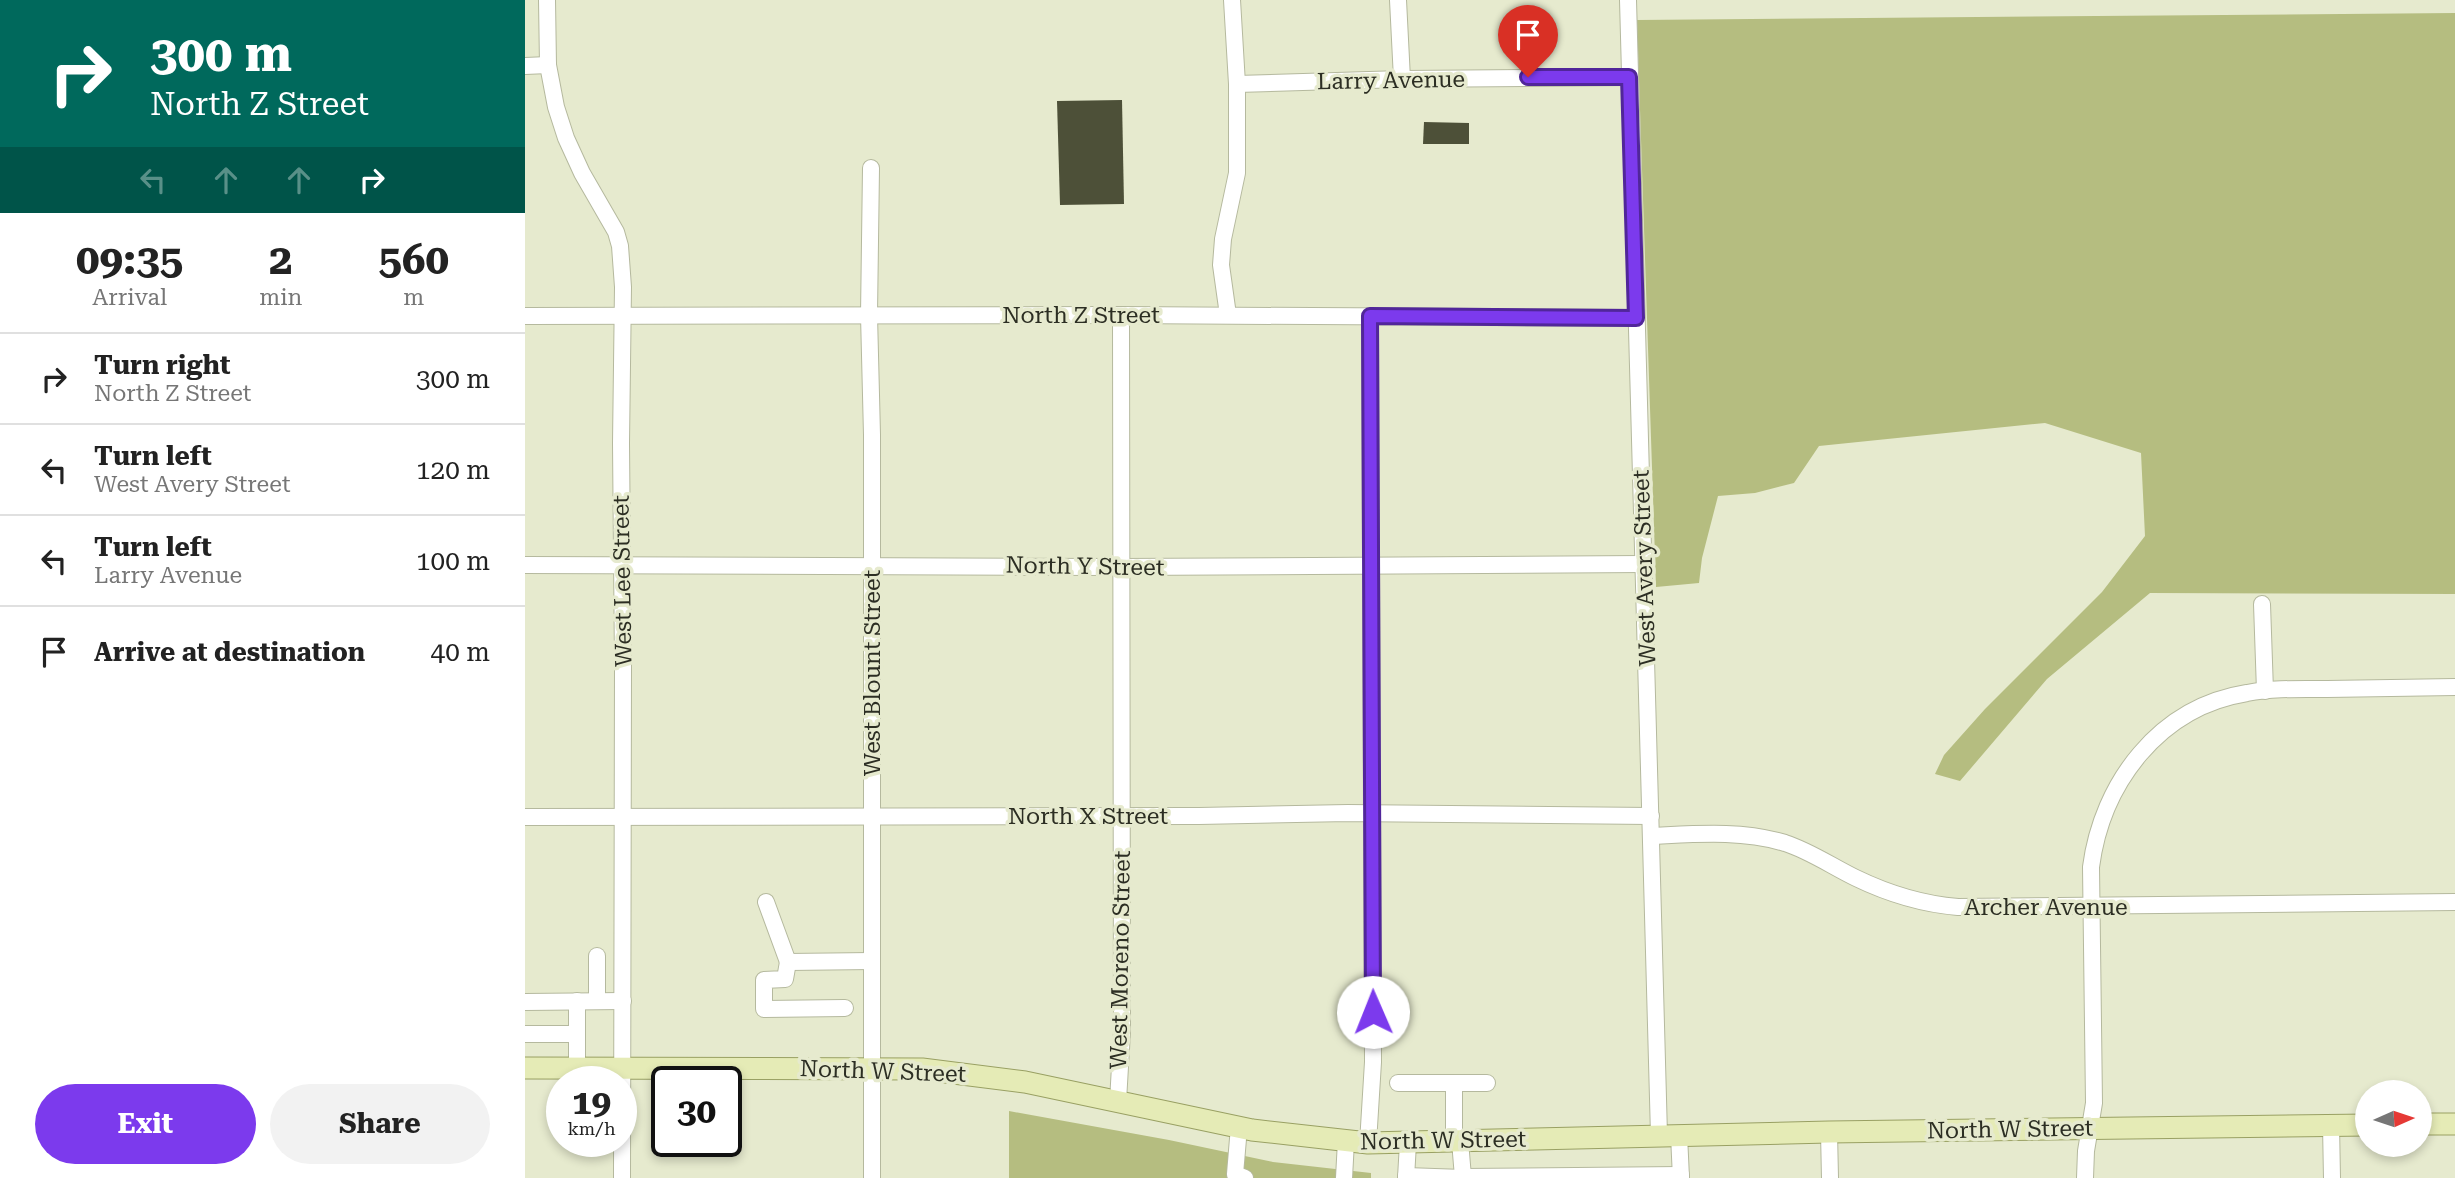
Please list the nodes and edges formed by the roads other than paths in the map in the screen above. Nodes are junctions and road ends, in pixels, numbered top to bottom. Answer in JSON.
{"nodes":[{"id":1,"x":547,"y":0,"type":"edge"},
{"id":2,"x":1232,"y":0,"type":"edge"},
{"id":3,"x":1398,"y":0,"type":"edge"},
{"id":4,"x":1628,"y":0,"type":"edge"},
{"id":5,"x":548,"y":65,"type":"junction"},
{"id":6,"x":525,"y":66,"type":"edge"},
{"id":7,"x":1629,"y":77,"type":"junction"},
{"id":8,"x":1402,"y":79,"type":"junction"},
{"id":9,"x":1237,"y":84,"type":"junction"},
{"id":10,"x":871,"y":168,"type":"dead end"},
{"id":11,"x":1121,"y":314,"type":"junction"},
{"id":12,"x":869,"y":315,"type":"junction"},
{"id":13,"x":1228,"y":315,"type":"junction"},
{"id":14,"x":525,"y":316,"type":"edge"},
{"id":15,"x":622,"y":316,"type":"junction"},
{"id":16,"x":1370,"y":316,"type":"junction"},
{"id":17,"x":1636,"y":318,"type":"junction"},
{"id":18,"x":1644,"y":564,"type":"junction"},
{"id":19,"x":525,"y":565,"type":"edge"},
{"id":20,"x":621,"y":565,"type":"junction"},
{"id":21,"x":872,"y":565,"type":"junction"},
{"id":22,"x":1371,"y":566,"type":"junction"},
{"id":23,"x":1121,"y":567,"type":"junction"},
{"id":24,"x":2262,"y":604,"type":"dead end"},
{"id":25,"x":2455,"y":687,"type":"edge"},
{"id":26,"x":2265,"y":691,"type":"junction"},
{"id":27,"x":1371,"y":814,"type":"junction"},
{"id":28,"x":1122,"y":816,"type":"junction"},
{"id":29,"x":1651,"y":816,"type":"junction"},
{"id":30,"x":525,"y":817,"type":"edge"},
{"id":31,"x":623,"y":817,"type":"junction"},
{"id":32,"x":872,"y":817,"type":"junction"},
{"id":33,"x":1652,"y":836,"type":"junction"},
{"id":34,"x":766,"y":902,"type":"dead end"},
{"id":35,"x":2455,"y":902,"type":"edge"},
{"id":36,"x":2091,"y":907,"type":"junction"},
{"id":37,"x":597,"y":956,"type":"dead end"},
{"id":38,"x":872,"y":961,"type":"junction"},
{"id":39,"x":788,"y":962,"type":"junction"},
{"id":40,"x":622,"y":1000,"type":"junction"},
{"id":41,"x":577,"y":1001,"type":"junction"},
{"id":42,"x":597,"y":1001,"type":"junction"},
{"id":43,"x":525,"y":1002,"type":"edge"},
{"id":44,"x":845,"y":1008,"type":"dead end"},
{"id":45,"x":525,"y":1034,"type":"edge"},
{"id":46,"x":577,"y":1034,"type":"junction"},
{"id":47,"x":577,"y":1066,"type":"edge"},
{"id":48,"x":622,"y":1066,"type":"edge"},
{"id":49,"x":637,"y":1067,"type":"edge"},
{"id":50,"x":525,"y":1068,"type":"edge"},
{"id":51,"x":546,"y":1068,"type":"edge"},
{"id":52,"x":872,"y":1068,"type":"junction"},
{"id":53,"x":1398,"y":1083,"type":"dead end"},
{"id":54,"x":1454,"y":1083,"type":"junction"},
{"id":55,"x":1487,"y":1083,"type":"dead end"},
{"id":56,"x":1118,"y":1101,"type":"junction"},
{"id":57,"x":2433,"y":1124,"type":"edge"},
{"id":58,"x":2455,"y":1124,"type":"edge"},
{"id":59,"x":2331,"y":1125,"type":"junction"},
{"id":60,"x":2355,"y":1125,"type":"edge"},
{"id":61,"x":1239,"y":1127,"type":"junction"},
{"id":62,"x":2089,"y":1128,"type":"junction"},
{"id":63,"x":1829,"y":1132,"type":"junction"},
{"id":64,"x":1669,"y":1135,"type":"junction"},
{"id":65,"x":1346,"y":1141,"type":"junction"},
{"id":66,"x":1457,"y":1141,"type":"junction"},
{"id":67,"x":1368,"y":1143,"type":"junction"},
{"id":68,"x":1408,"y":1143,"type":"junction"},
{"id":69,"x":622,"y":1157,"type":"edge"},
{"id":70,"x":1406,"y":1177,"type":"edge"},
{"id":71,"x":1681,"y":1177,"type":"edge"},
{"id":72,"x":622,"y":1178,"type":"edge"},
{"id":73,"x":872,"y":1178,"type":"edge"},
{"id":74,"x":1245,"y":1178,"type":"edge"},
{"id":75,"x":1344,"y":1178,"type":"edge"},
{"id":76,"x":1463,"y":1178,"type":"edge"},
{"id":77,"x":1830,"y":1178,"type":"edge"},
{"id":78,"x":2085,"y":1178,"type":"edge"},
{"id":79,"x":2332,"y":1178,"type":"edge"}],
"edges":[{"from":1,"to":5,"type":"street","name":"West Lee Street"},
{"from":2,"to":9,"type":"street"},
{"from":3,"to":8,"type":"street"},
{"from":4,"to":7,"type":"street","name":"West Avery Street"},
{"from":5,"to":6,"type":"street"},
{"from":5,"to":15,"type":"street","name":"West Lee Street"},
{"from":7,"to":8,"type":"street","name":"Larry Avenue"},
{"from":7,"to":17,"type":"street","name":"West Avery Street"},
{"from":8,"to":9,"type":"street","name":"Larry Avenue"},
{"from":9,"to":13,"type":"street"},
{"from":10,"to":12,"type":"street","name":"West Blount Street"},
{"from":11,"to":12,"type":"street","name":"North Z Street"},
{"from":11,"to":13,"type":"street","name":"North Z Street"},
{"from":11,"to":23,"type":"street","name":"West Moreno Street"},
{"from":12,"to":15,"type":"street","name":"North Z Street"},
{"from":12,"to":21,"type":"street","name":"West Blount Street"},
{"from":13,"to":16,"type":"street","name":"North Z Street"},
{"from":14,"to":15,"type":"street","name":"North Z Street"},
{"from":15,"to":20,"type":"street","name":"West Lee Street"},
{"from":16,"to":17,"type":"street","name":"North Z Street"},
{"from":16,"to":22,"type":"street"},
{"from":17,"to":18,"type":"street","name":"West Avery Street"},
{"from":18,"to":22,"type":"street","name":"North Y Street"},
{"from":18,"to":29,"type":"street","name":"West Avery Street"},
{"from":19,"to":20,"type":"street","name":"North Y Street"},
{"from":20,"to":21,"type":"street","name":"North Y Street"},
{"from":20,"to":31,"type":"street","name":"West Lee Street"},
{"from":21,"to":23,"type":"street","name":"North Y Street"},
{"from":21,"to":32,"type":"street","name":"West Blount Street"},
{"from":22,"to":23,"type":"street","name":"North Y Street"},
{"from":22,"to":27,"type":"street"},
{"from":23,"to":28,"type":"street","name":"West Moreno Street"},
{"from":24,"to":26,"type":"street"},
{"from":25,"to":26,"type":"street"},
{"from":26,"to":36,"type":"street"},
{"from":27,"to":28,"type":"street","name":"North X Street"},
{"from":27,"to":29,"type":"street","name":"North X Street"},
{"from":27,"to":67,"type":"street"},
{"from":28,"to":32,"type":"street","name":"North X Street"},
{"from":28,"to":56,"type":"street","name":"West Moreno Street"},
{"from":29,"to":33,"type":"street","name":"West Avery Street"},
{"from":30,"to":31,"type":"street","name":"North X Street"},
{"from":31,"to":32,"type":"street","name":"North X Street"},
{"from":31,"to":40,"type":"street","name":"West Lee Street"},
{"from":32,"to":38,"type":"street","name":"West Blount Street"},
{"from":33,"to":36,"type":"street","name":"Archer Avenue"},
{"from":33,"to":64,"type":"street","name":"West Avery Street"},
{"from":34,"to":39,"type":"street"},
{"from":35,"to":36,"type":"street","name":"Archer Avenue"},
{"from":36,"to":62,"type":"street"},
{"from":37,"to":42,"type":"street"},
{"from":38,"to":39,"type":"street"},
{"from":38,"to":52,"type":"street","name":"West Blount Street"},
{"from":39,"to":44,"type":"street"},
{"from":40,"to":42,"type":"street"},
{"from":40,"to":48,"type":"street","name":"West Lee Street"},
{"from":41,"to":42,"type":"street"},
{"from":41,"to":43,"type":"street"},
{"from":41,"to":46,"type":"street"},
{"from":45,"to":46,"type":"street"},
{"from":46,"to":47,"type":"street"},
{"from":49,"to":52,"type":"main road","name":"North W Street"},
{"from":50,"to":51,"type":"main road","name":"North W Street"},
{"from":52,"to":56,"type":"main road","name":"North W Street"},
{"from":52,"to":73,"type":"street","name":"West Blount Street"},
{"from":53,"to":54,"type":"street"},
{"from":54,"to":55,"type":"street"},
{"from":54,"to":66,"type":"street"},
{"from":56,"to":61,"type":"main road","name":"North W Street"},
{"from":57,"to":58,"type":"main road"},
{"from":59,"to":60,"type":"main road","name":"North W Street"},
{"from":59,"to":62,"type":"main road","name":"North W Street"},
{"from":59,"to":79,"type":"street"},
{"from":61,"to":65,"type":"main road","name":"North W Street"},
{"from":61,"to":74,"type":"street"},
{"from":62,"to":63,"type":"main road","name":"North W Street"},
{"from":62,"to":78,"type":"street"},
{"from":63,"to":64,"type":"main road","name":"North W Street"},
{"from":63,"to":77,"type":"street"},
{"from":64,"to":66,"type":"main road","name":"North W Street"},
{"from":64,"to":71,"type":"street","name":"West Avery Street"},
{"from":65,"to":67,"type":"main road","name":"North W Street"},
{"from":65,"to":75,"type":"street"},
{"from":66,"to":68,"type":"main road","name":"North W Street"},
{"from":66,"to":76,"type":"street"},
{"from":67,"to":68,"type":"main road","name":"North W Street"},
{"from":68,"to":70,"type":"street"},
{"from":69,"to":72,"type":"street","name":"West Lee Street"},
{"from":70,"to":76,"type":"street"},
{"from":71,"to":76,"type":"street"}]}
